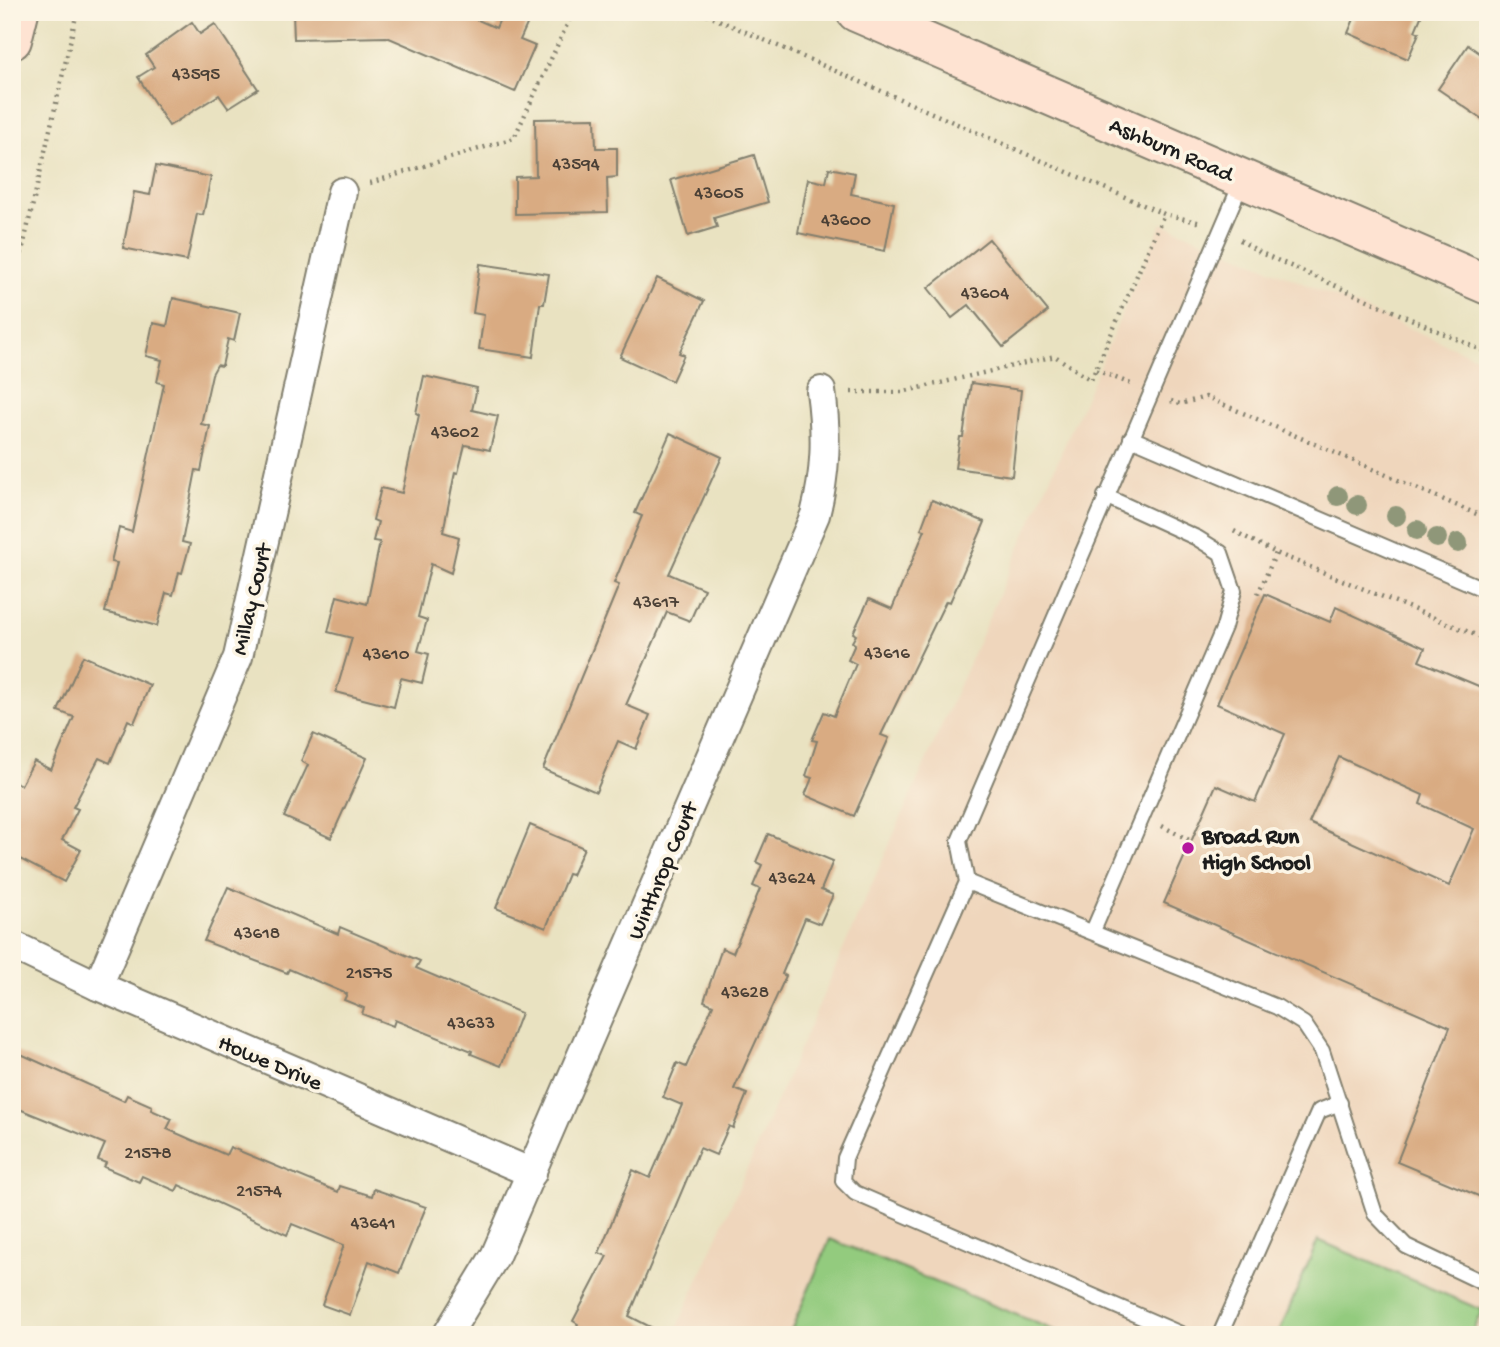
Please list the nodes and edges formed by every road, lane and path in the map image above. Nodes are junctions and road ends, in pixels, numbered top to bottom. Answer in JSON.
{"nodes":[{"id":1,"x":19,"y":12,"type":"edge"},
{"id":2,"x":77,"y":12,"type":"edge"},
{"id":3,"x":573,"y":12,"type":"edge"},
{"id":4,"x":700,"y":12,"type":"edge"},
{"id":5,"x":856,"y":12,"type":"edge"},
{"id":6,"x":12,"y":40,"type":"edge"},
{"id":7,"x":1243,"y":178,"type":"junction"},
{"id":8,"x":342,"y":192,"type":"joint"},
{"id":9,"x":1164,"y":214,"type":"junction"},
{"id":10,"x":1220,"y":228,"type":"junction"},
{"id":11,"x":1488,"y":285,"type":"edge"},
{"id":12,"x":12,"y":295,"type":"edge"},
{"id":13,"x":1488,"y":353,"type":"edge"},
{"id":14,"x":1096,"y":370,"type":"junction"},
{"id":15,"x":821,"y":391,"type":"joint"},
{"id":16,"x":1150,"y":393,"type":"junction"},
{"id":17,"x":1132,"y":438,"type":"junction"},
{"id":18,"x":1105,"y":496,"type":"junction"},
{"id":19,"x":1488,"y":519,"type":"edge"},
{"id":20,"x":1228,"y":528,"type":"dead end"},
{"id":21,"x":1488,"y":592,"type":"edge"},
{"id":22,"x":1488,"y":640,"type":"edge"},
{"id":23,"x":1158,"y":824,"type":"dead end"},
{"id":24,"x":1191,"y":841,"type":"dead end"},
{"id":25,"x":967,"y":881,"type":"junction"},
{"id":26,"x":1093,"y":931,"type":"junction"},
{"id":27,"x":12,"y":946,"type":"edge"},
{"id":28,"x":98,"y":986,"type":"junction"},
{"id":29,"x":1340,"y":1103,"type":"junction"},
{"id":30,"x":532,"y":1173,"type":"junction"},
{"id":31,"x":1488,"y":1284,"type":"edge"},
{"id":32,"x":447,"y":1335,"type":"edge"},
{"id":33,"x":1183,"y":1335,"type":"edge"},
{"id":34,"x":1220,"y":1335,"type":"edge"}],
"edges":[{"from":1,"to":6,"type":"main road"},
{"from":2,"to":12,"type":"path"},
{"from":3,"to":8,"type":"path"},
{"from":4,"to":9,"type":"path"},
{"from":5,"to":7,"type":"main road","name":"Ashburn Road"},
{"from":7,"to":10,"type":"lane"},
{"from":7,"to":11,"type":"main road","name":"Ashburn Road"},
{"from":8,"to":28,"type":"street","name":"Millay Court"},
{"from":9,"to":10,"type":"path"},
{"from":9,"to":14,"type":"path"},
{"from":10,"to":13,"type":"path"},
{"from":10,"to":16,"type":"lane"},
{"from":14,"to":15,"type":"path"},
{"from":14,"to":16,"type":"path"},
{"from":15,"to":30,"type":"street","name":"Winthrop Court"},
{"from":16,"to":17,"type":"lane"},
{"from":16,"to":19,"type":"path"},
{"from":17,"to":18,"type":"lane"},
{"from":17,"to":21,"type":"lane"},
{"from":18,"to":25,"type":"lane"},
{"from":18,"to":26,"type":"lane"},
{"from":20,"to":22,"type":"path"},
{"from":23,"to":24,"type":"path"},
{"from":25,"to":26,"type":"lane"},
{"from":25,"to":33,"type":"lane"},
{"from":26,"to":29,"type":"lane"},
{"from":27,"to":28,"type":"street","name":"Howe Drive"},
{"from":28,"to":30,"type":"street","name":"Howe Drive"},
{"from":29,"to":31,"type":"lane"},
{"from":29,"to":34,"type":"lane"},
{"from":30,"to":32,"type":"street","name":"Winthrop Court"}]}
